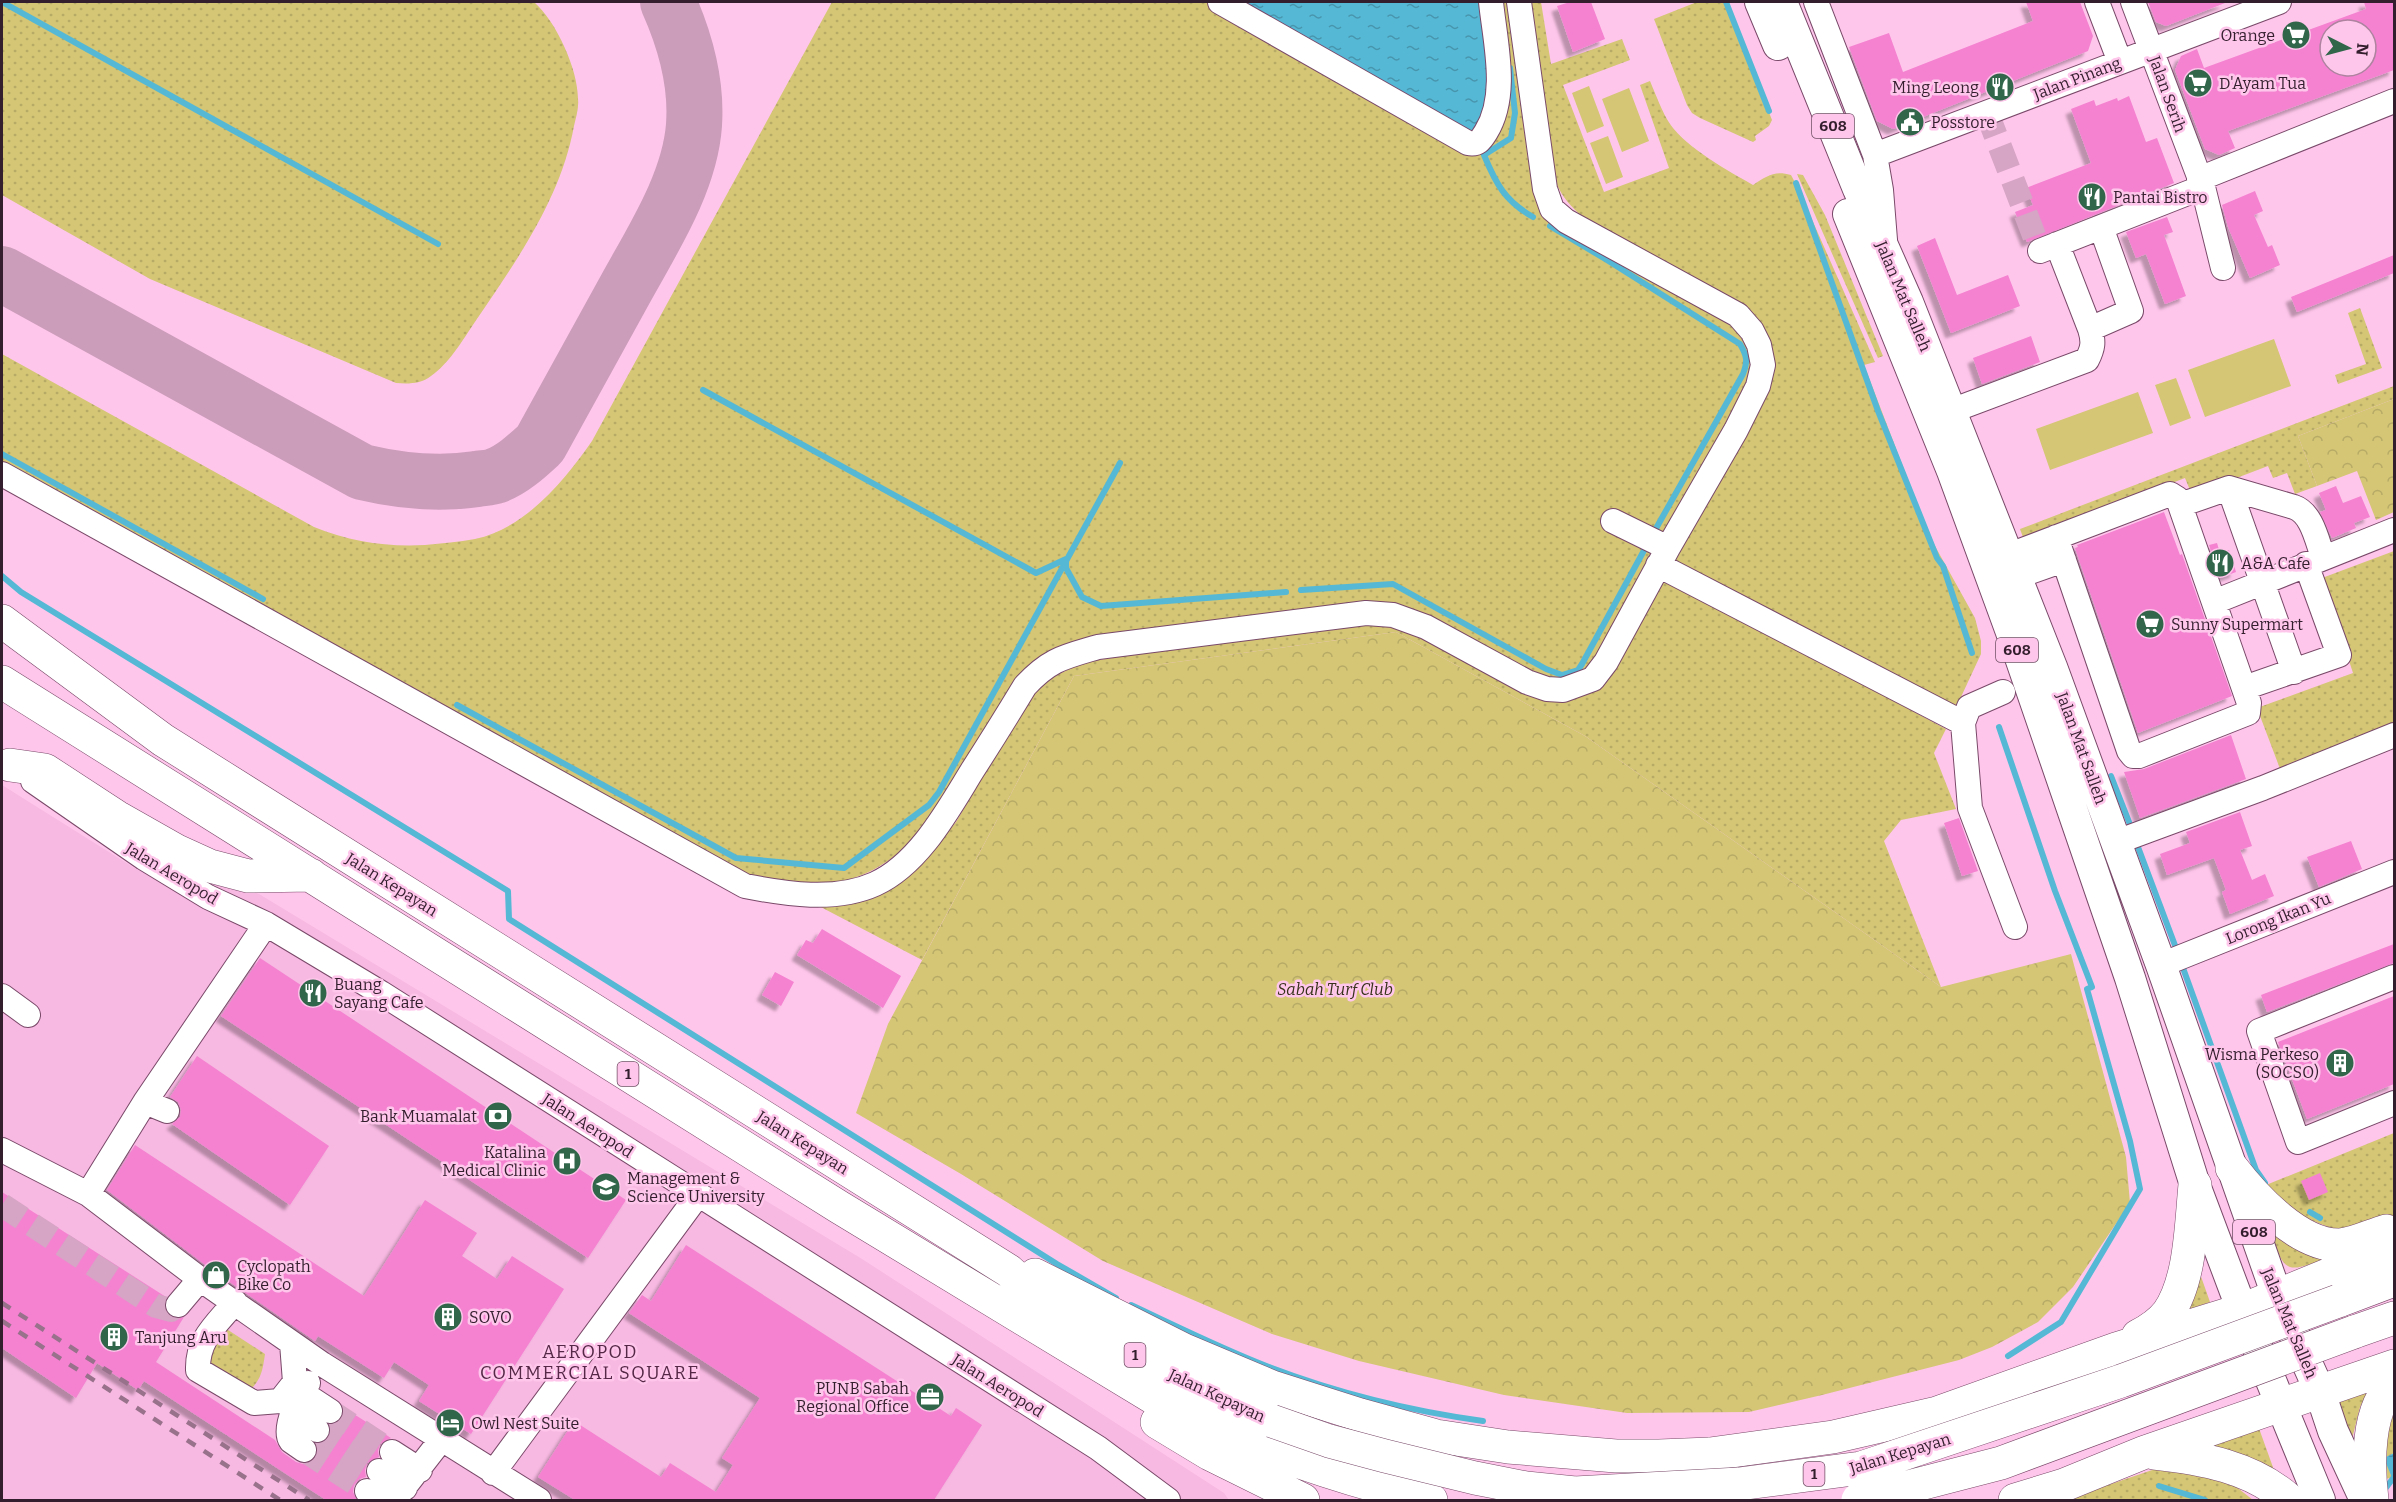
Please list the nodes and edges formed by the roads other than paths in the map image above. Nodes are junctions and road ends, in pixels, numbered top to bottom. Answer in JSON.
{"nodes":[{"id":1,"x":1220,"y":2,"type":"edge"},
{"id":2,"x":1491,"y":2,"type":"edge"},
{"id":3,"x":1519,"y":2,"type":"edge"},
{"id":4,"x":1760,"y":2,"type":"edge"},
{"id":5,"x":1782,"y":2,"type":"edge"},
{"id":6,"x":1816,"y":2,"type":"edge"},
{"id":7,"x":2097,"y":2,"type":"edge"},
{"id":8,"x":2133,"y":2,"type":"edge"},
{"id":9,"x":2280,"y":2,"type":"edge"},
{"id":10,"x":2255,"y":6,"type":"edge"},
{"id":11,"x":2152,"y":50,"type":"junction"},
{"id":12,"x":2120,"y":62,"type":"junction"},
{"id":13,"x":2394,"y":101,"type":"edge"},
{"id":14,"x":1875,"y":155,"type":"junction"},
{"id":15,"x":2201,"y":183,"type":"junction"},
{"id":16,"x":2101,"y":227,"type":"junction"},
{"id":17,"x":1885,"y":250,"type":"junction"},
{"id":18,"x":2223,"y":268,"type":"dead end"},
{"id":19,"x":2090,"y":329,"type":"junction"},
{"id":20,"x":1952,"y":413,"type":"junction"},
{"id":21,"x":2,"y":474,"type":"edge"},
{"id":22,"x":2229,"y":488,"type":"junction"},
{"id":23,"x":2180,"y":505,"type":"junction"},
{"id":24,"x":1613,"y":521,"type":"dead end"},
{"id":25,"x":2394,"y":530,"type":"edge"},
{"id":26,"x":2056,"y":537,"type":"junction"},
{"id":27,"x":1663,"y":557,"type":"junction"},
{"id":28,"x":2064,"y":560,"type":"junction"},
{"id":29,"x":2315,"y":561,"type":"junction"},
{"id":30,"x":2011,"y":567,"type":"junction"},
{"id":31,"x":2263,"y":582,"type":"junction"},
{"id":32,"x":2214,"y":602,"type":"junction"},
{"id":33,"x":2,"y":621,"type":"edge"},
{"id":34,"x":2015,"y":643,"type":"junction"},
{"id":35,"x":2294,"y":672,"type":"junction"},
{"id":36,"x":2,"y":682,"type":"edge"},
{"id":37,"x":2244,"y":688,"type":"junction"},
{"id":38,"x":2002,"y":692,"type":"junction"},
{"id":39,"x":2039,"y":716,"type":"junction"},
{"id":40,"x":1963,"y":723,"type":"junction"},
{"id":41,"x":2394,"y":735,"type":"edge"},
{"id":42,"x":6,"y":762,"type":"edge"},
{"id":43,"x":2117,"y":844,"type":"junction"},
{"id":44,"x":2394,"y":872,"type":"edge"},
{"id":45,"x":311,"y":875,"type":"junction"},
{"id":46,"x":266,"y":924,"type":"junction"},
{"id":47,"x":2015,"y":927,"type":"dead end"},
{"id":48,"x":2161,"y":965,"type":"junction"},
{"id":49,"x":2394,"y":977,"type":"edge"},
{"id":50,"x":2,"y":996,"type":"edge"},
{"id":51,"x":28,"y":1015,"type":"dead end"},
{"id":52,"x":2394,"y":1103,"type":"edge"},
{"id":53,"x":2,"y":1150,"type":"edge"},
{"id":54,"x":2232,"y":1168,"type":"junction"},
{"id":55,"x":2195,"y":1185,"type":"junction"},
{"id":56,"x":88,"y":1194,"type":"junction"},
{"id":57,"x":698,"y":1195,"type":"junction"},
{"id":58,"x":2394,"y":1228,"type":"edge"},
{"id":59,"x":2394,"y":1248,"type":"edge"},
{"id":60,"x":1009,"y":1271,"type":"junction"},
{"id":61,"x":200,"y":1279,"type":"junction"},
{"id":62,"x":2394,"y":1280,"type":"edge"},
{"id":63,"x":2277,"y":1296,"type":"junction"},
{"id":64,"x":235,"y":1302,"type":"junction"},
{"id":65,"x":178,"y":1305,"type":"dead end"},
{"id":66,"x":2242,"y":1310,"type":"junction"},
{"id":67,"x":2394,"y":1318,"type":"edge"},
{"id":68,"x":1060,"y":1341,"type":"junction"},
{"id":69,"x":292,"y":1343,"type":"junction"},
{"id":70,"x":2116,"y":1349,"type":"junction"},
{"id":71,"x":322,"y":1364,"type":"junction"},
{"id":72,"x":2394,"y":1366,"type":"edge"},
{"id":73,"x":2394,"y":1384,"type":"edge"},
{"id":74,"x":301,"y":1392,"type":"junction"},
{"id":75,"x":2320,"y":1392,"type":"junction"},
{"id":76,"x":2281,"y":1407,"type":"junction"},
{"id":77,"x":1268,"y":1434,"type":"junction"},
{"id":78,"x":441,"y":1440,"type":"junction"},
{"id":79,"x":2145,"y":1452,"type":"junction"},
{"id":80,"x":493,"y":1473,"type":"junction"},
{"id":81,"x":412,"y":1479,"type":"junction"},
{"id":82,"x":1160,"y":1495,"type":"edge"},
{"id":83,"x":539,"y":1500,"type":"edge"},
{"id":84,"x":1303,"y":1500,"type":"edge"},
{"id":85,"x":1431,"y":1500,"type":"edge"},
{"id":86,"x":1858,"y":1500,"type":"edge"},
{"id":87,"x":2015,"y":1500,"type":"edge"},
{"id":88,"x":2289,"y":1500,"type":"edge"},
{"id":89,"x":2320,"y":1500,"type":"edge"},
{"id":90,"x":2365,"y":1500,"type":"edge"},
{"id":91,"x":2372,"y":1500,"type":"edge"}],
"edges":[{"from":1,"to":2,"type":"street"},
{"from":3,"to":27,"type":"street"},
{"from":4,"to":34,"type":"main road","name":"Jalan Mat Salleh","number":"608"},
{"from":5,"to":17,"type":"main road","name":"Jalan Mat Salleh","number":"608"},
{"from":6,"to":14,"type":"street"},
{"from":7,"to":12,"type":"street"},
{"from":8,"to":11,"type":"street","name":"Jalan Serih"},
{"from":9,"to":10,"type":"street","name":"Jalan Pinang"},
{"from":10,"to":11,"type":"street","name":"Jalan Pinang"},
{"from":11,"to":12,"type":"street","name":"Jalan Pinang"},
{"from":11,"to":15,"type":"street","name":"Jalan Serih"},
{"from":12,"to":14,"type":"street","name":"Jalan Pinang"},
{"from":13,"to":15,"type":"street"},
{"from":14,"to":17,"type":"street"},
{"from":15,"to":16,"type":"street"},
{"from":15,"to":18,"type":"street","name":"Jalan Serih"},
{"from":16,"to":19,"type":"street"},
{"from":16,"to":19,"type":"street"},
{"from":17,"to":20,"type":"main road","name":"Jalan Mat Salleh","number":"608"},
{"from":19,"to":20,"type":"street"},
{"from":20,"to":30,"type":"main road","name":"Jalan Mat Salleh","number":"608"},
{"from":21,"to":27,"type":"street"},
{"from":22,"to":23,"type":"street"},
{"from":22,"to":29,"type":"street"},
{"from":22,"to":31,"type":"street"},
{"from":23,"to":26,"type":"street"},
{"from":23,"to":32,"type":"street"},
{"from":24,"to":27,"type":"street"},
{"from":25,"to":29,"type":"street"},
{"from":26,"to":28,"type":"street"},
{"from":26,"to":30,"type":"street"},
{"from":27,"to":40,"type":"street"},
{"from":28,"to":30,"type":"street"},
{"from":28,"to":37,"type":"street"},
{"from":29,"to":31,"type":"street"},
{"from":29,"to":35,"type":"street"},
{"from":30,"to":43,"type":"main road","name":"Jalan Mat Salleh","number":"608"},
{"from":31,"to":32,"type":"street"},
{"from":31,"to":35,"type":"street"},
{"from":32,"to":37,"type":"street"},
{"from":33,"to":60,"type":"highway","name":"Jalan Kepayan","number":"1"},
{"from":34,"to":38,"type":"street"},
{"from":34,"to":39,"type":"main road","name":"Jalan Mat Salleh","number":"608"},
{"from":35,"to":37,"type":"street"},
{"from":36,"to":45,"type":"highway","name":"Jalan Kepayan","number":"1"},
{"from":38,"to":39,"type":"street"},
{"from":38,"to":40,"type":"street"},
{"from":39,"to":55,"type":"main road","name":"Jalan Mat Salleh","number":"608"},
{"from":40,"to":47,"type":"street"},
{"from":41,"to":43,"type":"street"},
{"from":42,"to":45,"type":"highway"},
{"from":42,"to":46,"type":"street","name":"Jalan Aeropod"},
{"from":43,"to":48,"type":"main road","name":"Jalan Mat Salleh","number":"608"},
{"from":44,"to":48,"type":"street","name":"Lorong Ikan Yu"},
{"from":45,"to":68,"type":"highway","name":"Jalan Kepayan","number":"1"},
{"from":46,"to":56,"type":"street"},
{"from":46,"to":57,"type":"street","name":"Jalan Aeropod"},
{"from":48,"to":54,"type":"main road","name":"Jalan Mat Salleh","number":"608"},
{"from":49,"to":52,"type":"street"},
{"from":50,"to":51,"type":"street"},
{"from":53,"to":56,"type":"street"},
{"from":54,"to":58,"type":"highway"},
{"from":54,"to":63,"type":"main road","name":"Jalan Mat Salleh","number":"608"},
{"from":55,"to":66,"type":"main road","name":"Jalan Mat Salleh","number":"608"},
{"from":55,"to":70,"type":"highway"},
{"from":56,"to":61,"type":"street"},
{"from":57,"to":80,"type":"street"},
{"from":57,"to":82,"type":"street","name":"Jalan Aeropod"},
{"from":59,"to":63,"type":"highway"},
{"from":60,"to":70,"type":"highway"},
{"from":60,"to":77,"type":"highway","name":"Jalan Kepayan","number":"1"},
{"from":61,"to":64,"type":"street"},
{"from":61,"to":65,"type":"street"},
{"from":62,"to":77,"type":"highway","name":"Jalan Kepayan","number":"1","bridge":true},
{"from":63,"to":66,"type":"highway"},
{"from":63,"to":75,"type":"main road","name":"Jalan Mat Salleh","number":"608"},
{"from":64,"to":69,"type":"street"},
{"from":64,"to":69,"type":"street"},
{"from":66,"to":70,"type":"highway"},
{"from":66,"to":76,"type":"main road","name":"Jalan Mat Salleh","number":"608"},
{"from":67,"to":86,"type":"highway","name":"Jalan Kepayan","bridge":true},
{"from":68,"to":77,"type":"highway","name":"Jalan Kepayan","number":"1"},
{"from":68,"to":84,"type":"highway"},
{"from":69,"to":71,"type":"street"},
{"from":71,"to":74,"type":"street"},
{"from":71,"to":78,"type":"street"},
{"from":72,"to":75,"type":"highway"},
{"from":73,"to":91,"type":"highway"},
{"from":74,"to":74,"type":"street"},
{"from":75,"to":76,"type":"highway"},
{"from":75,"to":90,"type":"main road","name":"Jalan Mat Salleh"},
{"from":76,"to":79,"type":"highway"},
{"from":76,"to":89,"type":"main road","name":"Jalan Mat Salleh"},
{"from":77,"to":85,"type":"highway","name":"Jalan Kepayan","number":"1"},
{"from":78,"to":80,"type":"street"},
{"from":78,"to":81,"type":"street"},
{"from":79,"to":87,"type":"highway"},
{"from":79,"to":88,"type":"highway"},
{"from":80,"to":83,"type":"street"},
{"from":81,"to":81,"type":"street"}]}
